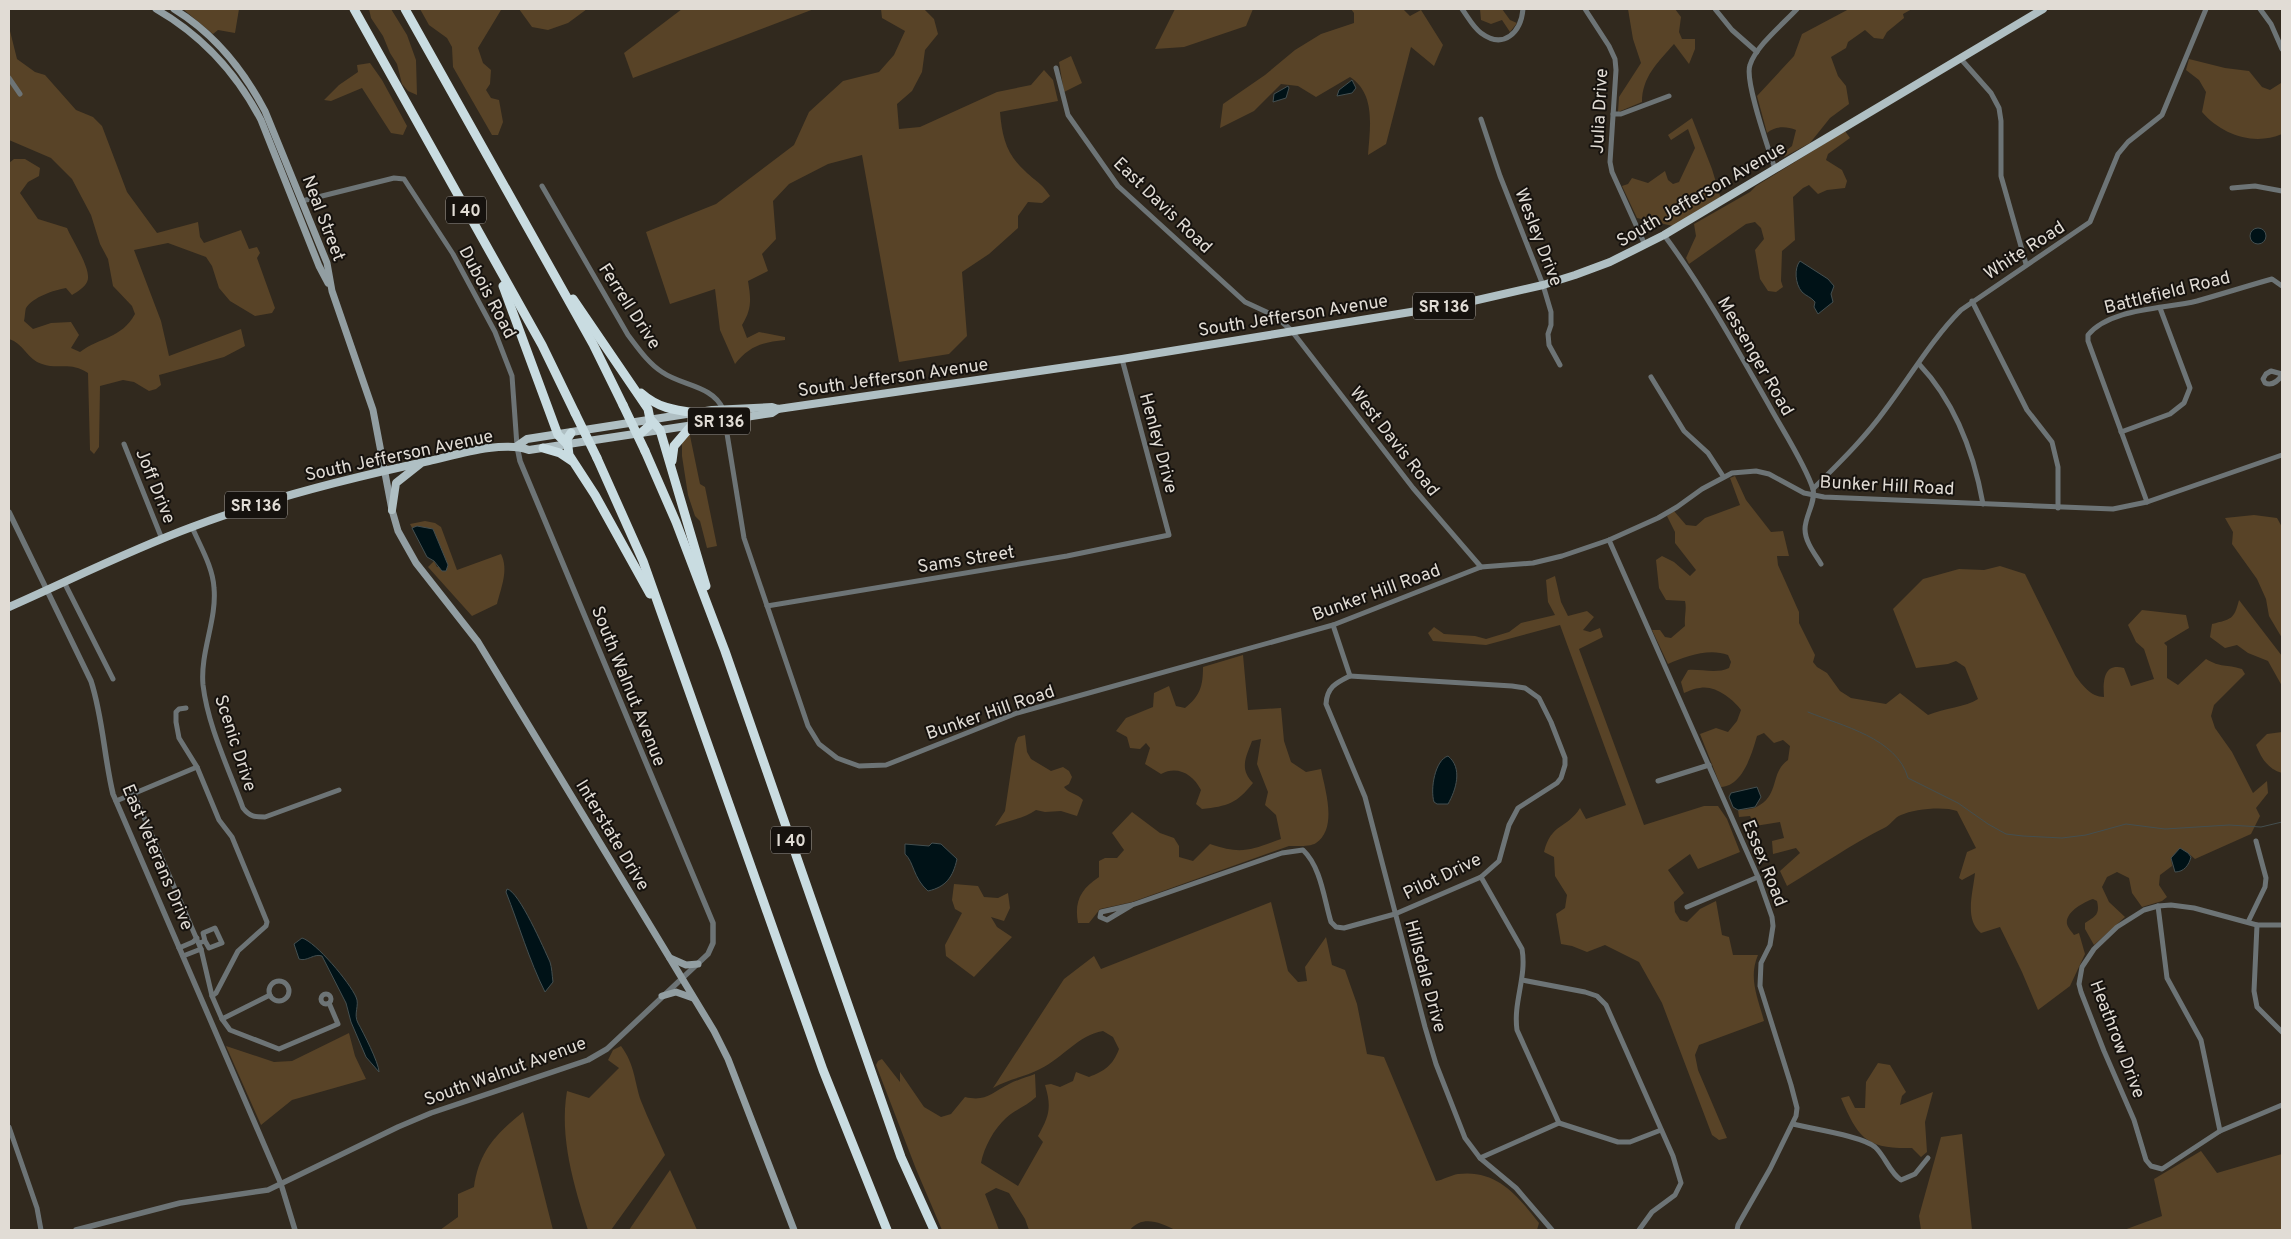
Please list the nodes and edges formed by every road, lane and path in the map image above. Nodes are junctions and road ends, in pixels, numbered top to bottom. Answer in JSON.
{"nodes":[{"id":1,"x":156,"y":9,"type":"edge"},
{"id":2,"x":174,"y":9,"type":"edge"},
{"id":3,"x":354,"y":9,"type":"edge"},
{"id":4,"x":404,"y":9,"type":"edge"},
{"id":5,"x":1462,"y":9,"type":"edge"},
{"id":6,"x":1523,"y":9,"type":"edge"},
{"id":7,"x":1585,"y":9,"type":"edge"},
{"id":8,"x":1715,"y":9,"type":"edge"},
{"id":9,"x":1797,"y":9,"type":"edge"},
{"id":10,"x":2043,"y":9,"type":"edge"},
{"id":11,"x":2206,"y":9,"type":"edge"},
{"id":12,"x":2260,"y":9,"type":"edge"},
{"id":13,"x":2282,"y":49,"type":"edge"},
{"id":14,"x":1757,"y":52,"type":"junction"},
{"id":15,"x":1960,"y":58,"type":"junction"},
{"id":16,"x":1056,"y":68,"type":"dead end"},
{"id":17,"x":9,"y":78,"type":"edge"},
{"id":18,"x":20,"y":94,"type":"dead end"},
{"id":19,"x":1669,"y":96,"type":"dead end"},
{"id":20,"x":1613,"y":114,"type":"junction"},
{"id":21,"x":1480,"y":119,"type":"dead end"},
{"id":22,"x":1775,"y":169,"type":"junction"},
{"id":23,"x":542,"y":186,"type":"dead end"},
{"id":24,"x":2232,"y":188,"type":"dead end"},
{"id":25,"x":2282,"y":191,"type":"edge"},
{"id":26,"x":302,"y":201,"type":"junction"},
{"id":27,"x":1664,"y":235,"type":"junction"},
{"id":28,"x":535,"y":241,"type":"junction"},
{"id":29,"x":1645,"y":245,"type":"junction"},
{"id":30,"x":488,"y":249,"type":"junction"},
{"id":31,"x":2026,"y":264,"type":"junction"},
{"id":32,"x":1543,"y":285,"type":"junction"},
{"id":33,"x":2282,"y":286,"type":"edge"},
{"id":34,"x":332,"y":291,"type":"junction"},
{"id":35,"x":1972,"y":301,"type":"junction"},
{"id":36,"x":2160,"y":308,"type":"junction"},
{"id":37,"x":1291,"y":330,"type":"junction"},
{"id":38,"x":1122,"y":359,"type":"junction"},
{"id":39,"x":1919,"y":364,"type":"junction"},
{"id":40,"x":1560,"y":365,"type":"dead end"},
{"id":41,"x":626,"y":377,"type":"junction"},
{"id":42,"x":1651,"y":377,"type":"dead end"},
{"id":43,"x":723,"y":409,"type":"junction"},
{"id":44,"x":778,"y":409,"type":"junction"},
{"id":45,"x":696,"y":413,"type":"junction"},
{"id":46,"x":651,"y":420,"type":"junction"},
{"id":47,"x":725,"y":420,"type":"junction"},
{"id":48,"x":692,"y":425,"type":"junction"},
{"id":49,"x":660,"y":430,"type":"junction"},
{"id":50,"x":641,"y":432,"type":"junction"},
{"id":51,"x":2120,"y":432,"type":"junction"},
{"id":52,"x":571,"y":433,"type":"junction"},
{"id":53,"x":558,"y":435,"type":"junction"},
{"id":54,"x":124,"y":444,"type":"dead end"},
{"id":55,"x":567,"y":444,"type":"junction"},
{"id":56,"x":517,"y":446,"type":"junction"},
{"id":57,"x":542,"y":448,"type":"junction"},
{"id":58,"x":2282,"y":455,"type":"edge"},
{"id":59,"x":422,"y":462,"type":"junction"},
{"id":60,"x":576,"y":464,"type":"junction"},
{"id":61,"x":386,"y":470,"type":"junction"},
{"id":62,"x":1723,"y":476,"type":"junction"},
{"id":63,"x":675,"y":479,"type":"junction"},
{"id":64,"x":1813,"y":489,"type":"junction"},
{"id":65,"x":1813,"y":496,"type":"junction"},
{"id":66,"x":2148,"y":502,"type":"junction"},
{"id":67,"x":1983,"y":504,"type":"junction"},
{"id":68,"x":2058,"y":508,"type":"junction"},
{"id":69,"x":392,"y":510,"type":"junction"},
{"id":70,"x":9,"y":512,"type":"edge"},
{"id":71,"x":192,"y":527,"type":"junction"},
{"id":72,"x":1169,"y":535,"type":"joint"},
{"id":73,"x":162,"y":539,"type":"junction"},
{"id":74,"x":1609,"y":540,"type":"junction"},
{"id":75,"x":1820,"y":564,"type":"dead end"},
{"id":76,"x":1481,"y":567,"type":"junction"},
{"id":77,"x":64,"y":582,"type":"junction"},
{"id":78,"x":45,"y":591,"type":"junction"},
{"id":79,"x":767,"y":606,"type":"junction"},
{"id":80,"x":9,"y":607,"type":"edge"},
{"id":81,"x":1333,"y":625,"type":"junction"},
{"id":82,"x":672,"y":639,"type":"junction"},
{"id":83,"x":725,"y":651,"type":"junction"},
{"id":84,"x":1350,"y":676,"type":"junction"},
{"id":85,"x":112,"y":679,"type":"dead end"},
{"id":86,"x":186,"y":708,"type":"dead end"},
{"id":87,"x":1708,"y":764,"type":"junction"},
{"id":88,"x":197,"y":768,"type":"junction"},
{"id":89,"x":1658,"y":780,"type":"dead end"},
{"id":90,"x":339,"y":790,"type":"dead end"},
{"id":91,"x":134,"y":794,"type":"junction"},
{"id":92,"x":116,"y":801,"type":"junction"},
{"id":93,"x":2256,"y":841,"type":"dead end"},
{"id":94,"x":1481,"y":876,"type":"junction"},
{"id":95,"x":1758,"y":877,"type":"junction"},
{"id":96,"x":1132,"y":906,"type":"junction"},
{"id":97,"x":2158,"y":906,"type":"junction"},
{"id":98,"x":1687,"y":907,"type":"dead end"},
{"id":99,"x":1395,"y":914,"type":"junction"},
{"id":100,"x":2248,"y":922,"type":"junction"},
{"id":101,"x":2257,"y":924,"type":"junction"},
{"id":102,"x":2282,"y":925,"type":"edge"},
{"id":103,"x":200,"y":941,"type":"junction"},
{"id":104,"x":180,"y":948,"type":"junction"},
{"id":105,"x":201,"y":949,"type":"junction"},
{"id":106,"x":183,"y":956,"type":"junction"},
{"id":107,"x":669,"y":957,"type":"junction"},
{"id":108,"x":698,"y":964,"type":"junction"},
{"id":109,"x":681,"y":978,"type":"junction"},
{"id":110,"x":1522,"y":980,"type":"junction"},
{"id":111,"x":270,"y":995,"type":"junction"},
{"id":112,"x":212,"y":996,"type":"junction"},
{"id":113,"x":662,"y":996,"type":"junction"},
{"id":114,"x":694,"y":998,"type":"junction"},
{"id":115,"x":329,"y":1003,"type":"dead end"},
{"id":116,"x":222,"y":1019,"type":"junction"},
{"id":117,"x":2282,"y":1032,"type":"edge"},
{"id":118,"x":2282,"y":1106,"type":"edge"},
{"id":119,"x":1559,"y":1123,"type":"junction"},
{"id":120,"x":1793,"y":1124,"type":"junction"},
{"id":121,"x":9,"y":1127,"type":"edge"},
{"id":122,"x":1661,"y":1130,"type":"junction"},
{"id":123,"x":2220,"y":1131,"type":"junction"},
{"id":124,"x":1480,"y":1158,"type":"junction"},
{"id":125,"x":1928,"y":1158,"type":"dead end"},
{"id":126,"x":281,"y":1184,"type":"junction"},
{"id":127,"x":41,"y":1230,"type":"edge"},
{"id":128,"x":76,"y":1230,"type":"edge"},
{"id":129,"x":295,"y":1230,"type":"edge"},
{"id":130,"x":794,"y":1230,"type":"edge"},
{"id":131,"x":887,"y":1230,"type":"edge"},
{"id":132,"x":934,"y":1230,"type":"edge"},
{"id":133,"x":1552,"y":1230,"type":"edge"},
{"id":134,"x":1639,"y":1230,"type":"edge"},
{"id":135,"x":1737,"y":1230,"type":"edge"}],
"edges":[{"from":1,"to":34,"type":"main road"},
{"from":2,"to":26,"type":"main road","name":"Neal Street"},
{"from":3,"to":30,"type":"highway","number":"I 40"},
{"from":4,"to":28,"type":"highway","number":"I 40"},
{"from":5,"to":6,"type":"street"},
{"from":7,"to":20,"type":"street","name":"Julia Drive"},
{"from":8,"to":14,"type":"street"},
{"from":9,"to":14,"type":"street"},
{"from":10,"to":15,"type":"main road","name":"South Jefferson Avenue","number":"SR 136"},
{"from":11,"to":31,"type":"street","name":"White Road"},
{"from":12,"to":13,"type":"street"},
{"from":14,"to":22,"type":"street"},
{"from":15,"to":22,"type":"main road","name":"South Jefferson Avenue","number":"SR 136"},
{"from":15,"to":31,"type":"street"},
{"from":16,"to":37,"type":"street","name":"East Davis Road"},
{"from":17,"to":18,"type":"street"},
{"from":19,"to":20,"type":"street"},
{"from":20,"to":29,"type":"street","name":"Julia Drive"},
{"from":21,"to":32,"type":"street","name":"Wesley Drive"},
{"from":22,"to":27,"type":"main road","name":"South Jefferson Avenue","number":"SR 136"},
{"from":23,"to":43,"type":"street","name":"Ferrell Drive"},
{"from":24,"to":25,"type":"street"},
{"from":26,"to":34,"type":"main road","name":"Neal Street"},
{"from":26,"to":56,"type":"street","name":"Dubois Road"},
{"from":27,"to":29,"type":"main road","name":"South Jefferson Avenue","number":"SR 136"},
{"from":27,"to":64,"type":"street","name":"Messenger Road"},
{"from":28,"to":41,"type":"highway"},
{"from":28,"to":83,"type":"highway","number":"I 40","bridge":true},
{"from":29,"to":32,"type":"main road","name":"South Jefferson Avenue","number":"SR 136"},
{"from":30,"to":53,"type":"highway"},
{"from":30,"to":82,"type":"highway","number":"I 40","bridge":true},
{"from":31,"to":35,"type":"street","name":"White Road"},
{"from":32,"to":37,"type":"main road","name":"South Jefferson Avenue","number":"SR 136"},
{"from":32,"to":40,"type":"street","name":"Wesley Drive"},
{"from":33,"to":36,"type":"street","name":"Battlefield Road"},
{"from":34,"to":61,"type":"main road","name":"Neal Street"},
{"from":35,"to":39,"type":"street","name":"White Road"},
{"from":35,"to":68,"type":"street"},
{"from":36,"to":51,"type":"street"},
{"from":36,"to":51,"type":"street","name":"Battlefield Road"},
{"from":37,"to":38,"type":"main road","name":"South Jefferson Avenue","number":"SR 136"},
{"from":37,"to":76,"type":"street","name":"West Davis Road"},
{"from":38,"to":44,"type":"main road","name":"South Jefferson Avenue","number":"SR 136"},
{"from":38,"to":72,"type":"street","name":"Henley Drive"},
{"from":39,"to":64,"type":"street","name":"White Road"},
{"from":39,"to":67,"type":"street"},
{"from":41,"to":45,"type":"highway"},
{"from":41,"to":46,"type":"highway"},
{"from":42,"to":62,"type":"street"},
{"from":43,"to":44,"type":"main road","name":"South Jefferson Avenue","number":"SR 136"},
{"from":43,"to":45,"type":"main road","name":"South Jefferson Avenue","number":"SR 136"},
{"from":43,"to":47,"type":"street","name":"Bunker Hill Road"},
{"from":44,"to":47,"type":"main road","name":"South Jefferson Avenue","number":"SR 136"},
{"from":45,"to":46,"type":"main road","name":"South Jefferson Avenue","number":"SR 136"},
{"from":46,"to":49,"type":"highway"},
{"from":46,"to":50,"type":"highway"},
{"from":46,"to":52,"type":"main road","name":"South Jefferson Avenue","number":"SR 136"},
{"from":47,"to":48,"type":"main road","name":"South Jefferson Avenue","number":"SR 136"},
{"from":47,"to":79,"type":"street","name":"Bunker Hill Road"},
{"from":48,"to":49,"type":"main road","name":"South Jefferson Avenue","number":"SR 136"},
{"from":48,"to":63,"type":"highway"},
{"from":49,"to":50,"type":"main road","name":"South Jefferson Avenue","number":"SR 136"},
{"from":49,"to":63,"type":"highway"},
{"from":50,"to":55,"type":"main road","name":"South Jefferson Avenue","number":"SR 136"},
{"from":51,"to":66,"type":"street","name":"Battlefield Road"},
{"from":52,"to":53,"type":"main road","name":"South Jefferson Avenue","number":"SR 136"},
{"from":52,"to":55,"type":"highway"},
{"from":53,"to":55,"type":"highway"},
{"from":53,"to":56,"type":"main road","name":"South Jefferson Avenue","number":"SR 136"},
{"from":54,"to":73,"type":"street","name":"Joff Drive"},
{"from":55,"to":57,"type":"main road","name":"South Jefferson Avenue","number":"SR 136"},
{"from":55,"to":60,"type":"highway"},
{"from":56,"to":57,"type":"main road","name":"South Jefferson Avenue","number":"SR 136"},
{"from":56,"to":59,"type":"main road","name":"South Jefferson Avenue","number":"SR 136"},
{"from":56,"to":108,"type":"street","name":"South Walnut Avenue"},
{"from":57,"to":60,"type":"highway"},
{"from":58,"to":66,"type":"street","name":"Bunker Hill Road"},
{"from":59,"to":61,"type":"main road","name":"South Jefferson Avenue","number":"SR 136"},
{"from":59,"to":69,"type":"main road"},
{"from":60,"to":82,"type":"highway"},
{"from":61,"to":69,"type":"main road","name":"Interstate Drive"},
{"from":61,"to":71,"type":"main road","name":"South Jefferson Avenue","number":"SR 136"},
{"from":62,"to":65,"type":"street","name":"Bunker Hill Road"},
{"from":62,"to":74,"type":"street","name":"Bunker Hill Road"},
{"from":63,"to":83,"type":"highway"},
{"from":64,"to":65,"type":"street","name":"Messenger Road"},
{"from":65,"to":67,"type":"street","name":"Bunker Hill Road"},
{"from":65,"to":75,"type":"street","name":"Messenger Road"},
{"from":66,"to":68,"type":"street","name":"Bunker Hill Road"},
{"from":67,"to":68,"type":"street","name":"Bunker Hill Road"},
{"from":69,"to":107,"type":"main road","name":"Interstate Drive"},
{"from":70,"to":78,"type":"street","name":"East Veterans Drive"},
{"from":71,"to":73,"type":"main road","name":"South Jefferson Avenue","number":"SR 136"},
{"from":71,"to":90,"type":"street","name":"Scenic Drive"},
{"from":72,"to":79,"type":"street","name":"Sams Street"},
{"from":73,"to":77,"type":"main road","name":"South Jefferson Avenue","number":"SR 136"},
{"from":74,"to":76,"type":"street","name":"Bunker Hill Road"},
{"from":74,"to":87,"type":"street","name":"Essex Road"},
{"from":76,"to":81,"type":"street","name":"Bunker Hill Road"},
{"from":77,"to":78,"type":"main road","name":"South Jefferson Avenue","number":"SR 136"},
{"from":77,"to":85,"type":"street"},
{"from":78,"to":80,"type":"main road","name":"South Jefferson Avenue","number":"SR 136"},
{"from":78,"to":92,"type":"street","name":"East Veterans Drive"},
{"from":79,"to":81,"type":"street","name":"Bunker Hill Road"},
{"from":81,"to":84,"type":"street"},
{"from":82,"to":131,"type":"highway","number":"I 40"},
{"from":83,"to":132,"type":"highway","number":"I 40"},
{"from":84,"to":94,"type":"street","name":"Pilot Drive"},
{"from":84,"to":99,"type":"street","name":"Hillsdale Drive"},
{"from":86,"to":88,"type":"street"},
{"from":87,"to":89,"type":"street"},
{"from":87,"to":95,"type":"street","name":"Essex Road"},
{"from":88,"to":91,"type":"street"},
{"from":88,"to":112,"type":"street"},
{"from":91,"to":92,"type":"street"},
{"from":91,"to":103,"type":"street"},
{"from":92,"to":104,"type":"street","name":"East Veterans Drive"},
{"from":93,"to":100,"type":"street"},
{"from":94,"to":99,"type":"street","name":"Pilot Drive"},
{"from":94,"to":110,"type":"street"},
{"from":95,"to":98,"type":"street"},
{"from":95,"to":120,"type":"street","name":"Essex Road"},
{"from":96,"to":96,"type":"street","name":"Pilot Drive"},
{"from":96,"to":99,"type":"street","name":"Pilot Drive"},
{"from":97,"to":100,"type":"street","name":"Heathrow Drive"},
{"from":97,"to":123,"type":"street"},
{"from":97,"to":123,"type":"street","name":"Heathrow Drive"},
{"from":99,"to":124,"type":"street","name":"Hillsdale Drive"},
{"from":100,"to":101,"type":"street","name":"Heathrow Drive"},
{"from":101,"to":102,"type":"street","name":"Heathrow Drive"},
{"from":101,"to":117,"type":"street"},
{"from":103,"to":104,"type":"street"},
{"from":103,"to":105,"type":"street"},
{"from":104,"to":106,"type":"street","name":"East Veterans Drive"},
{"from":105,"to":106,"type":"street"},
{"from":105,"to":112,"type":"street"},
{"from":106,"to":126,"type":"street","name":"East Veterans Drive"},
{"from":107,"to":108,"type":"main road"},
{"from":107,"to":109,"type":"main road","name":"Interstate Drive"},
{"from":108,"to":109,"type":"street","name":"South Walnut Avenue"},
{"from":109,"to":113,"type":"street","name":"South Walnut Avenue"},
{"from":109,"to":114,"type":"main road","name":"Interstate Drive"},
{"from":110,"to":119,"type":"street"},
{"from":110,"to":122,"type":"street"},
{"from":111,"to":111,"type":"street"},
{"from":111,"to":116,"type":"street"},
{"from":112,"to":116,"type":"street"},
{"from":113,"to":114,"type":"main road"},
{"from":113,"to":126,"type":"street","name":"South Walnut Avenue"},
{"from":114,"to":130,"type":"main road","name":"Interstate Drive"},
{"from":115,"to":116,"type":"street"},
{"from":118,"to":123,"type":"street","name":"Heathrow Drive"},
{"from":119,"to":122,"type":"street"},
{"from":119,"to":124,"type":"street"},
{"from":120,"to":125,"type":"street"},
{"from":120,"to":135,"type":"street","name":"Essex Road"},
{"from":121,"to":127,"type":"street"},
{"from":122,"to":134,"type":"street"},
{"from":124,"to":133,"type":"street","name":"Hillsdale Drive"},
{"from":126,"to":128,"type":"street","name":"South Walnut Avenue"},
{"from":126,"to":129,"type":"street","name":"East Veterans Drive"}]}
